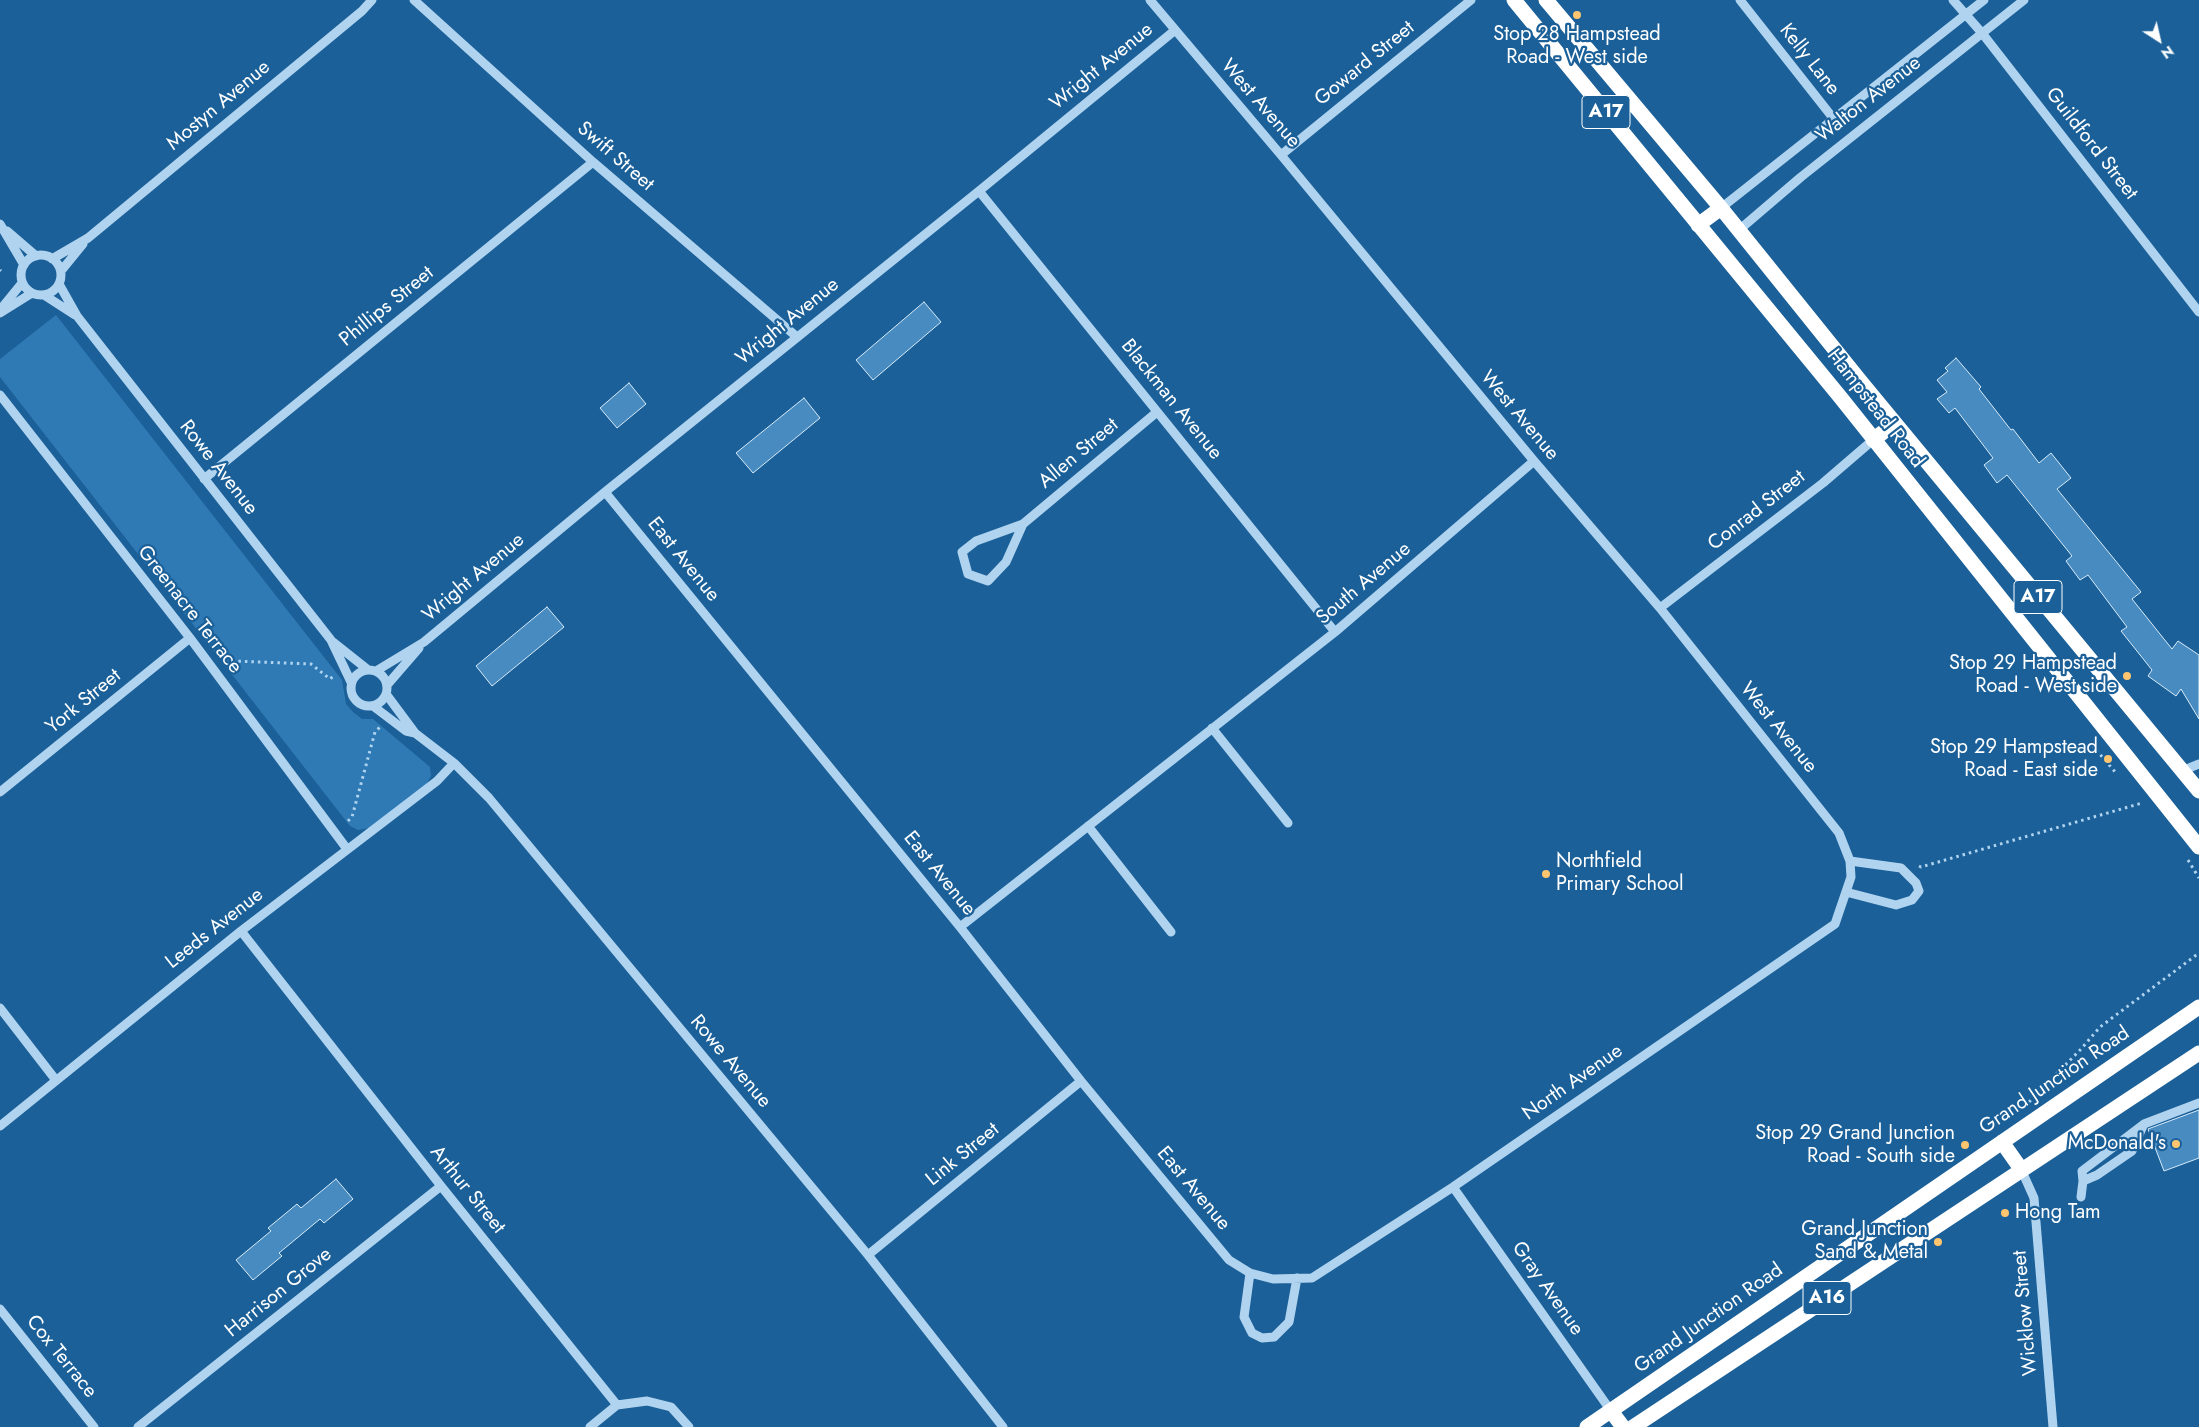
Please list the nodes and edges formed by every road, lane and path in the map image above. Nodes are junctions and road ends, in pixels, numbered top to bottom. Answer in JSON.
{"nodes":[{"id":1,"x":372,"y":0,"type":"edge"},
{"id":2,"x":414,"y":0,"type":"edge"},
{"id":3,"x":1150,"y":0,"type":"edge"},
{"id":4,"x":1471,"y":0,"type":"edge"},
{"id":5,"x":1514,"y":0,"type":"edge"},
{"id":6,"x":1546,"y":0,"type":"edge"},
{"id":7,"x":1740,"y":0,"type":"edge"},
{"id":8,"x":1953,"y":0,"type":"edge"},
{"id":9,"x":1984,"y":0,"type":"edge"},
{"id":10,"x":2024,"y":0,"type":"edge"},
{"id":11,"x":1965,"y":15,"type":"junction"},
{"id":12,"x":1174,"y":31,"type":"junction"},
{"id":13,"x":1982,"y":33,"type":"junction"},
{"id":14,"x":1832,"y":118,"type":"junction"},
{"id":15,"x":1281,"y":155,"type":"junction"},
{"id":16,"x":593,"y":162,"type":"junction"},
{"id":17,"x":979,"y":191,"type":"junction"},
{"id":18,"x":1721,"y":208,"type":"junction"},
{"id":19,"x":1698,"y":225,"type":"junction"},
{"id":20,"x":2,"y":226,"type":"edge"},
{"id":21,"x":1739,"y":230,"type":"junction"},
{"id":22,"x":88,"y":238,"type":"junction"},
{"id":23,"x":1718,"y":248,"type":"junction"},
{"id":24,"x":36,"y":256,"type":"junction"},
{"id":25,"x":52,"y":259,"type":"junction"},
{"id":26,"x":24,"y":265,"type":"junction"},
{"id":27,"x":61,"y":271,"type":"junction"},
{"id":28,"x":22,"y":283,"type":"junction"},
{"id":29,"x":59,"y":284,"type":"junction"},
{"id":30,"x":32,"y":293,"type":"junction"},
{"id":31,"x":44,"y":295,"type":"junction"},
{"id":32,"x":0,"y":311,"type":"edge"},
{"id":33,"x":2199,"y":312,"type":"edge"},
{"id":34,"x":77,"y":316,"type":"junction"},
{"id":35,"x":797,"y":338,"type":"junction"},
{"id":36,"x":0,"y":395,"type":"edge"},
{"id":37,"x":1157,"y":412,"type":"junction"},
{"id":38,"x":1895,"y":423,"type":"junction"},
{"id":39,"x":1873,"y":440,"type":"junction"},
{"id":40,"x":1534,"y":461,"type":"junction"},
{"id":41,"x":204,"y":479,"type":"junction"},
{"id":42,"x":605,"y":492,"type":"junction"},
{"id":43,"x":1023,"y":524,"type":"junction"},
{"id":44,"x":1660,"y":608,"type":"junction"},
{"id":45,"x":1335,"y":632,"type":"junction"},
{"id":46,"x":190,"y":638,"type":"junction"},
{"id":47,"x":331,"y":640,"type":"junction"},
{"id":48,"x":424,"y":642,"type":"junction"},
{"id":49,"x":226,"y":667,"type":"dead end"},
{"id":50,"x":372,"y":670,"type":"junction"},
{"id":51,"x":338,"y":673,"type":"dead end"},
{"id":52,"x":351,"y":682,"type":"junction"},
{"id":53,"x":387,"y":690,"type":"junction"},
{"id":54,"x":373,"y":706,"type":"junction"},
{"id":55,"x":382,"y":726,"type":"dead end"},
{"id":56,"x":1212,"y":728,"type":"junction"},
{"id":57,"x":415,"y":734,"type":"junction"},
{"id":58,"x":454,"y":763,"type":"junction"},
{"id":59,"x":2199,"y":764,"type":"edge"},
{"id":60,"x":2182,"y":771,"type":"junction"},
{"id":61,"x":2199,"y":791,"type":"edge"},
{"id":62,"x":0,"y":792,"type":"edge"},
{"id":63,"x":2142,"y":803,"type":"dead end"},
{"id":64,"x":348,"y":821,"type":"dead end"},
{"id":65,"x":1288,"y":823,"type":"dead end"},
{"id":66,"x":1088,"y":826,"type":"junction"},
{"id":67,"x":2199,"y":848,"type":"edge"},
{"id":68,"x":347,"y":849,"type":"junction"},
{"id":69,"x":1850,"y":861,"type":"junction"},
{"id":70,"x":1900,"y":868,"type":"junction"},
{"id":71,"x":1851,"y":877,"type":"joint"},
{"id":72,"x":1846,"y":892,"type":"junction"},
{"id":73,"x":960,"y":927,"type":"junction"},
{"id":74,"x":241,"y":931,"type":"junction"},
{"id":75,"x":1172,"y":932,"type":"dead end"},
{"id":76,"x":2199,"y":953,"type":"edge"},
{"id":77,"x":2199,"y":1007,"type":"edge"},
{"id":78,"x":0,"y":1008,"type":"edge"},
{"id":79,"x":2199,"y":1053,"type":"edge"},
{"id":80,"x":55,"y":1079,"type":"junction"},
{"id":81,"x":1081,"y":1082,"type":"junction"},
{"id":82,"x":2199,"y":1103,"type":"edge"},
{"id":83,"x":2025,"y":1106,"type":"dead end"},
{"id":84,"x":2144,"y":1124,"type":"junction"},
{"id":85,"x":0,"y":1126,"type":"edge"},
{"id":86,"x":2002,"y":1142,"type":"junction"},
{"id":87,"x":2021,"y":1169,"type":"junction"},
{"id":88,"x":2083,"y":1181,"type":"junction"},
{"id":89,"x":441,"y":1186,"type":"junction"},
{"id":90,"x":1453,"y":1187,"type":"junction"},
{"id":91,"x":2081,"y":1197,"type":"dead end"},
{"id":92,"x":868,"y":1255,"type":"junction"},
{"id":93,"x":1250,"y":1272,"type":"junction"},
{"id":94,"x":1273,"y":1278,"type":"joint"},
{"id":95,"x":1297,"y":1278,"type":"junction"},
{"id":96,"x":0,"y":1309,"type":"edge"},
{"id":97,"x":617,"y":1405,"type":"junction"},
{"id":98,"x":1611,"y":1411,"type":"junction"},
{"id":99,"x":91,"y":1426,"type":"edge"},
{"id":100,"x":138,"y":1427,"type":"edge"},
{"id":101,"x":590,"y":1427,"type":"edge"},
{"id":102,"x":689,"y":1427,"type":"edge"},
{"id":103,"x":1003,"y":1427,"type":"edge"},
{"id":104,"x":1588,"y":1427,"type":"edge"},
{"id":105,"x":1623,"y":1427,"type":"edge"},
{"id":106,"x":1634,"y":1427,"type":"edge"},
{"id":107,"x":2053,"y":1427,"type":"edge"}],
"edges":[{"from":1,"to":22,"type":"street","name":"Mostyn Avenue"},
{"from":2,"to":16,"type":"street","name":"Swift Street"},
{"from":3,"to":12,"type":"street","name":"West Avenue"},
{"from":4,"to":15,"type":"street","name":"Goward Street"},
{"from":5,"to":19,"type":"highway","name":"Hampstead Road","number":"A17"},
{"from":6,"to":18,"type":"highway","name":"Hampstead Road","number":"A17"},
{"from":7,"to":14,"type":"street","name":"Kelly Lane"},
{"from":8,"to":11,"type":"street","name":"Guildford Street"},
{"from":9,"to":11,"type":"street","name":"Walton Avenue"},
{"from":10,"to":13,"type":"street","name":"Walton Avenue"},
{"from":11,"to":13,"type":"street","name":"Guildford Street"},
{"from":11,"to":14,"type":"street","name":"Walton Avenue"},
{"from":12,"to":15,"type":"street","name":"West Avenue"},
{"from":12,"to":17,"type":"street","name":"Wright Avenue"},
{"from":13,"to":21,"type":"street","name":"Walton Avenue"},
{"from":13,"to":33,"type":"street","name":"Guildford Street"},
{"from":14,"to":18,"type":"street","name":"Walton Avenue"},
{"from":15,"to":40,"type":"street","name":"West Avenue"},
{"from":16,"to":35,"type":"street","name":"Swift Street"},
{"from":16,"to":41,"type":"street","name":"Phillips Street"},
{"from":17,"to":35,"type":"street","name":"Wright Avenue"},
{"from":17,"to":37,"type":"street","name":"Blackman Avenue"},
{"from":18,"to":19,"type":"highway"},
{"from":18,"to":21,"type":"highway","name":"Hampstead Road","number":"A17"},
{"from":19,"to":23,"type":"highway","name":"Hampstead Road","number":"A17"},
{"from":20,"to":24,"type":"street"},
{"from":20,"to":26,"type":"street"},
{"from":21,"to":23,"type":"highway"},
{"from":21,"to":38,"type":"highway","name":"Hampstead Road","number":"A17"},
{"from":22,"to":25,"type":"street","name":"Mostyn Avenue"},
{"from":22,"to":27,"type":"street","name":"Mostyn Avenue"},
{"from":23,"to":39,"type":"highway","name":"Hampstead Road","number":"A17"},
{"from":24,"to":25,"type":"street"},
{"from":24,"to":26,"type":"street"},
{"from":25,"to":27,"type":"street"},
{"from":26,"to":28,"type":"street"},
{"from":27,"to":29,"type":"street"},
{"from":28,"to":30,"type":"street"},
{"from":28,"to":32,"type":"street"},
{"from":29,"to":31,"type":"street"},
{"from":29,"to":34,"type":"street","name":"Rowe Avenue"},
{"from":30,"to":31,"type":"street"},
{"from":30,"to":32,"type":"street"},
{"from":31,"to":34,"type":"street","name":"Rowe Avenue"},
{"from":34,"to":41,"type":"street","name":"Rowe Avenue"},
{"from":35,"to":42,"type":"street","name":"Wright Avenue"},
{"from":36,"to":46,"type":"street","name":"Greenacre Terrace"},
{"from":37,"to":43,"type":"street","name":"Allen Street"},
{"from":37,"to":45,"type":"street","name":"Blackman Avenue"},
{"from":38,"to":39,"type":"highway"},
{"from":38,"to":60,"type":"highway","name":"Hampstead Road","number":"A17"},
{"from":39,"to":44,"type":"street","name":"Conrad Street"},
{"from":39,"to":67,"type":"highway","name":"Hampstead Road","number":"A17"},
{"from":40,"to":44,"type":"street","name":"West Avenue"},
{"from":40,"to":45,"type":"street","name":"South Avenue"},
{"from":41,"to":47,"type":"street","name":"Rowe Avenue"},
{"from":42,"to":48,"type":"street","name":"Wright Avenue"},
{"from":42,"to":73,"type":"street","name":"East Avenue"},
{"from":43,"to":43,"type":"street","name":"Allen Street"},
{"from":44,"to":69,"type":"street","name":"West Avenue"},
{"from":45,"to":56,"type":"street","name":"South Avenue"},
{"from":46,"to":62,"type":"street","name":"York Street"},
{"from":46,"to":68,"type":"street","name":"Greenacre Terrace"},
{"from":47,"to":50,"type":"street","name":"Rowe Avenue"},
{"from":47,"to":52,"type":"street","name":"Rowe Avenue"},
{"from":48,"to":50,"type":"street","name":"Wright Avenue"},
{"from":48,"to":53,"type":"street","name":"Wright Avenue"},
{"from":49,"to":51,"type":"path"},
{"from":50,"to":52,"type":"street"},
{"from":50,"to":53,"type":"street"},
{"from":52,"to":54,"type":"street"},
{"from":53,"to":54,"type":"street"},
{"from":53,"to":57,"type":"street","name":"Rowe Avenue"},
{"from":54,"to":57,"type":"street","name":"Rowe Avenue"},
{"from":55,"to":64,"type":"path"},
{"from":56,"to":65,"type":"street"},
{"from":56,"to":66,"type":"street","name":"South Avenue"},
{"from":57,"to":58,"type":"street","name":"Rowe Avenue"},
{"from":58,"to":68,"type":"street","name":"Leeds Avenue"},
{"from":58,"to":92,"type":"street","name":"Rowe Avenue"},
{"from":59,"to":60,"type":"street"},
{"from":60,"to":61,"type":"highway","name":"Hampstead Road","number":"A17"},
{"from":63,"to":70,"type":"path"},
{"from":66,"to":73,"type":"street","name":"South Avenue"},
{"from":66,"to":75,"type":"street"},
{"from":68,"to":74,"type":"street","name":"Leeds Avenue"},
{"from":69,"to":70,"type":"street"},
{"from":69,"to":71,"type":"street","name":"West Avenue"},
{"from":70,"to":72,"type":"street"},
{"from":71,"to":72,"type":"street","name":"North Avenue"},
{"from":72,"to":90,"type":"street","name":"North Avenue"},
{"from":73,"to":81,"type":"street","name":"East Avenue"},
{"from":74,"to":80,"type":"street","name":"Leeds Avenue"},
{"from":74,"to":89,"type":"street","name":"Arthur Street"},
{"from":76,"to":83,"type":"path"},
{"from":77,"to":86,"type":"highway","name":"Grand Junction Road","number":"A16"},
{"from":78,"to":80,"type":"street"},
{"from":79,"to":87,"type":"highway","number":"A16"},
{"from":80,"to":85,"type":"street","name":"Leeds Avenue"},
{"from":81,"to":92,"type":"street","name":"Link Street"},
{"from":81,"to":93,"type":"street","name":"East Avenue"},
{"from":82,"to":84,"type":"street"},
{"from":84,"to":88,"type":"street"},
{"from":84,"to":88,"type":"street"},
{"from":86,"to":87,"type":"highway"},
{"from":86,"to":98,"type":"highway","name":"Grand Junction Road","number":"A16"},
{"from":87,"to":106,"type":"highway","number":"A16"},
{"from":87,"to":107,"type":"street","name":"Wicklow Street"},
{"from":88,"to":91,"type":"street"},
{"from":89,"to":97,"type":"street","name":"Arthur Street"},
{"from":89,"to":100,"type":"street","name":"Harrison Grove"},
{"from":90,"to":95,"type":"street","name":"North Avenue"},
{"from":90,"to":98,"type":"street","name":"Gray Avenue"},
{"from":92,"to":103,"type":"street","name":"Rowe Avenue"},
{"from":93,"to":94,"type":"street","name":"East Avenue"},
{"from":93,"to":95,"type":"street"},
{"from":94,"to":95,"type":"street","name":"North Avenue"},
{"from":96,"to":99,"type":"street","name":"Cox Terrace"},
{"from":97,"to":101,"type":"street"},
{"from":97,"to":102,"type":"street"},
{"from":98,"to":104,"type":"highway","name":"Grand Junction Road","number":"A16"},
{"from":98,"to":105,"type":"highway"}]}
